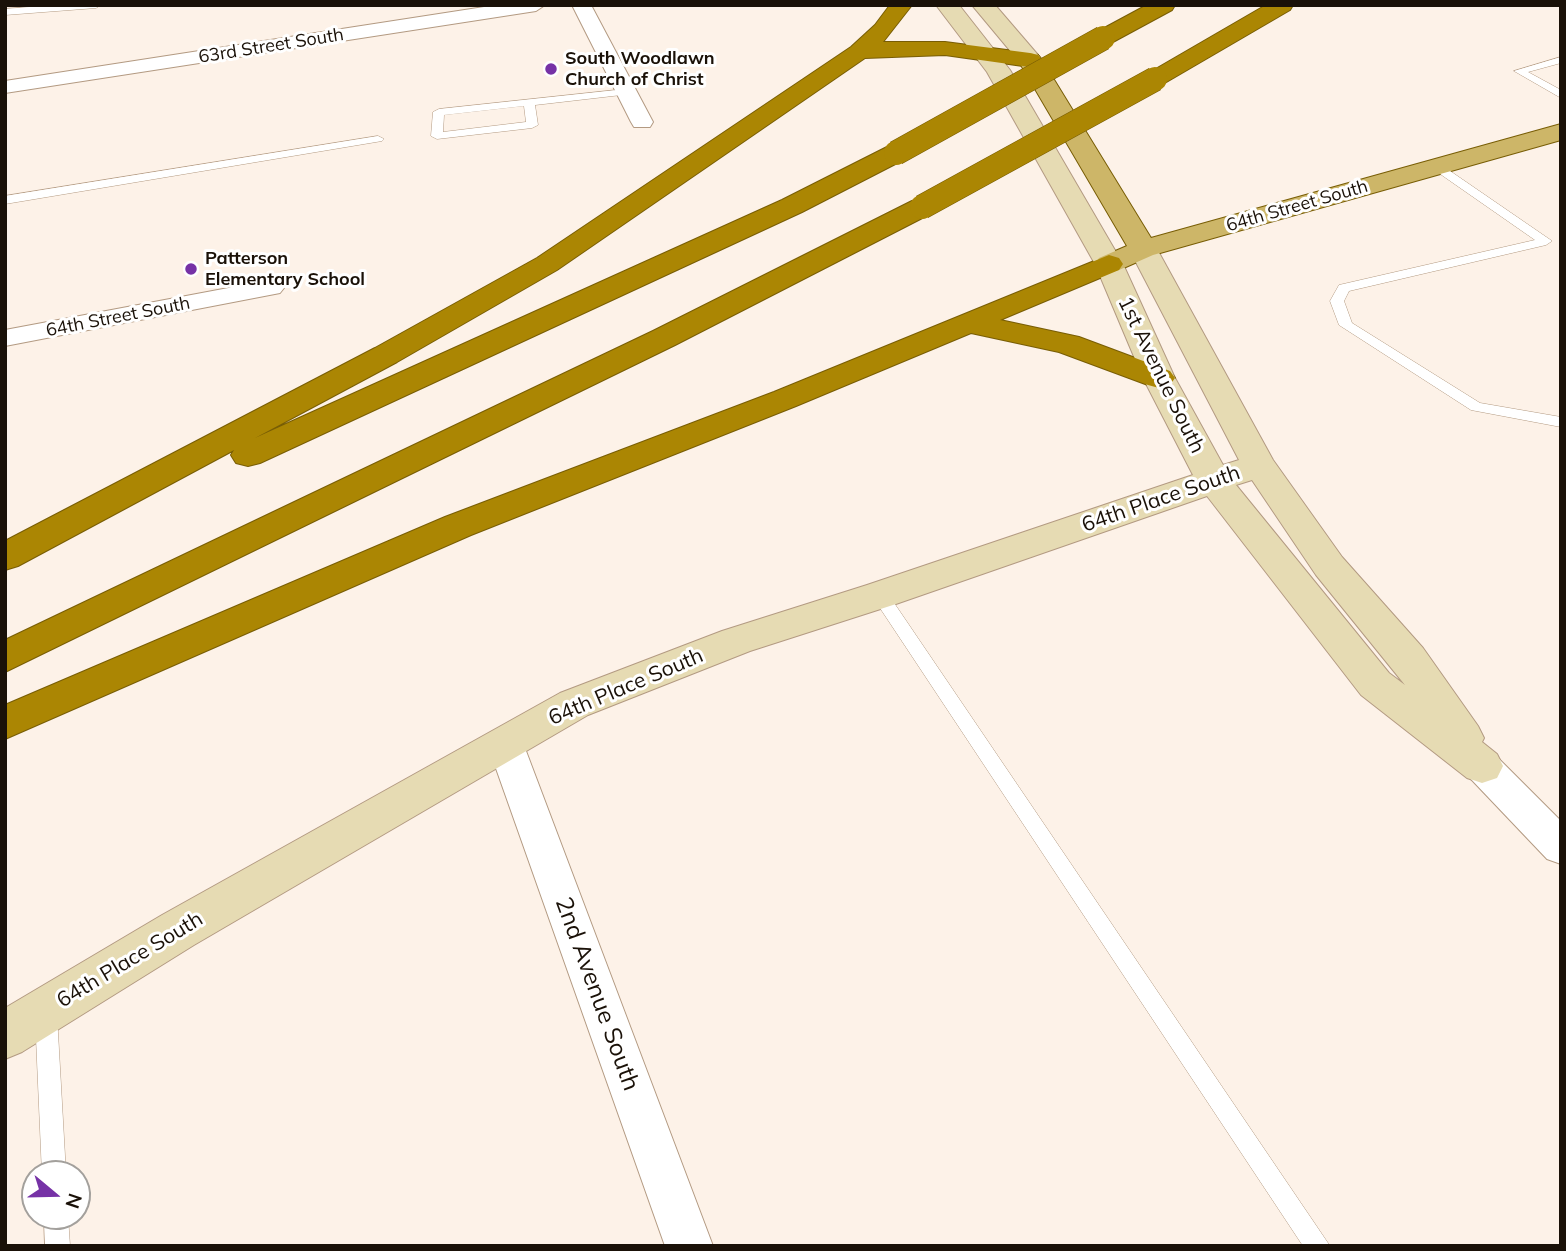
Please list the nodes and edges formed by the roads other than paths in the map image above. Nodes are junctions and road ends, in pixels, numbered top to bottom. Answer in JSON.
{"nodes":[{"id":1,"x":96,"y":5,"type":"edge"},
{"id":2,"x":536,"y":5,"type":"edge"},
{"id":3,"x":581,"y":5,"type":"edge"},
{"id":4,"x":901,"y":5,"type":"edge"},
{"id":5,"x":947,"y":5,"type":"edge"},
{"id":6,"x":983,"y":5,"type":"edge"},
{"id":7,"x":1164,"y":5,"type":"edge"},
{"id":8,"x":1282,"y":5,"type":"edge"},
{"id":9,"x":5,"y":12,"type":"edge"},
{"id":10,"x":985,"y":51,"type":"junction"},
{"id":11,"x":859,"y":52,"type":"junction"},
{"id":12,"x":1030,"y":60,"type":"junction"},
{"id":13,"x":1559,"y":63,"type":"edge"},
{"id":14,"x":5,"y":87,"type":"edge"},
{"id":15,"x":626,"y":92,"type":"junction"},
{"id":16,"x":1560,"y":95,"type":"edge"},
{"id":17,"x":529,"y":102,"type":"junction"},
{"id":18,"x":642,"y":122,"type":"dead end"},
{"id":19,"x":1561,"y":132,"type":"edge"},
{"id":20,"x":378,"y":139,"type":"dead end"},
{"id":21,"x":1437,"y":166,"type":"junction"},
{"id":22,"x":5,"y":200,"type":"edge"},
{"id":23,"x":1561,"y":240,"type":"edge"},
{"id":24,"x":1546,"y":241,"type":"junction"},
{"id":25,"x":1143,"y":249,"type":"junction"},
{"id":26,"x":1109,"y":264,"type":"junction"},
{"id":27,"x":271,"y":288,"type":"dead end"},
{"id":28,"x":969,"y":323,"type":"junction"},
{"id":29,"x":5,"y":338,"type":"edge"},
{"id":30,"x":1159,"y":378,"type":"junction"},
{"id":31,"x":1561,"y":422,"type":"edge"},
{"id":32,"x":1259,"y":465,"type":"junction"},
{"id":33,"x":1214,"y":481,"type":"junction"},
{"id":34,"x":5,"y":557,"type":"edge"},
{"id":35,"x":5,"y":565,"type":"edge"},
{"id":36,"x":880,"y":595,"type":"junction"},
{"id":37,"x":5,"y":657,"type":"edge"},
{"id":38,"x":5,"y":723,"type":"edge"},
{"id":39,"x":505,"y":743,"type":"junction"},
{"id":40,"x":1482,"y":766,"type":"junction"},
{"id":41,"x":1561,"y":847,"type":"edge"},
{"id":42,"x":46,"y":1011,"type":"junction"},
{"id":43,"x":5,"y":1035,"type":"edge"},
{"id":44,"x":53,"y":1160,"type":"edge"},
{"id":45,"x":689,"y":1246,"type":"edge"},
{"id":46,"x":1318,"y":1246,"type":"edge"}],
"edges":[{"from":1,"to":9,"type":"lane"},
{"from":2,"to":14,"type":"street","name":"63rd Street South"},
{"from":3,"to":15,"type":"street"},
{"from":4,"to":11,"type":"highway"},
{"from":5,"to":10,"type":"street","name":"1st Avenue South"},
{"from":6,"to":12,"type":"street","name":"1st Avenue South"},
{"from":7,"to":35,"type":"highway","bridge":true},
{"from":8,"to":37,"type":"highway","bridge":true},
{"from":10,"to":11,"type":"highway"},
{"from":10,"to":12,"type":"highway"},
{"from":10,"to":26,"type":"street","name":"1st Avenue South"},
{"from":11,"to":34,"type":"highway"},
{"from":12,"to":25,"type":"main road","name":"1st Avenue South"},
{"from":13,"to":16,"type":"lane"},
{"from":15,"to":17,"type":"lane"},
{"from":15,"to":18,"type":"street"},
{"from":17,"to":17,"type":"lane"},
{"from":19,"to":21,"type":"main road","name":"64th Street South"},
{"from":20,"to":22,"type":"lane"},
{"from":21,"to":24,"type":"lane"},
{"from":21,"to":25,"type":"main road","name":"64th Street South"},
{"from":23,"to":24,"type":"lane"},
{"from":24,"to":31,"type":"lane"},
{"from":25,"to":26,"type":"main road","name":"64th Street South"},
{"from":25,"to":32,"type":"street","name":"1st Avenue South"},
{"from":26,"to":28,"type":"highway"},
{"from":26,"to":30,"type":"street","name":"1st Avenue South"},
{"from":27,"to":29,"type":"street","name":"64th Street South"},
{"from":28,"to":30,"type":"highway"},
{"from":28,"to":38,"type":"highway"},
{"from":30,"to":33,"type":"street","name":"1st Avenue South"},
{"from":32,"to":33,"type":"street","name":"64th Place South"},
{"from":32,"to":40,"type":"street","name":"1st Avenue South"},
{"from":33,"to":36,"type":"street","name":"64th Place South"},
{"from":33,"to":40,"type":"street","name":"1st Avenue South"},
{"from":36,"to":39,"type":"street","name":"64th Place South"},
{"from":36,"to":46,"type":"lane"},
{"from":39,"to":42,"type":"street","name":"64th Place South"},
{"from":39,"to":45,"type":"street","name":"2nd Avenue South"},
{"from":40,"to":41,"type":"street","name":"1st Avenue South"},
{"from":42,"to":43,"type":"street","name":"64th Place South"},
{"from":42,"to":44,"type":"lane"}]}
